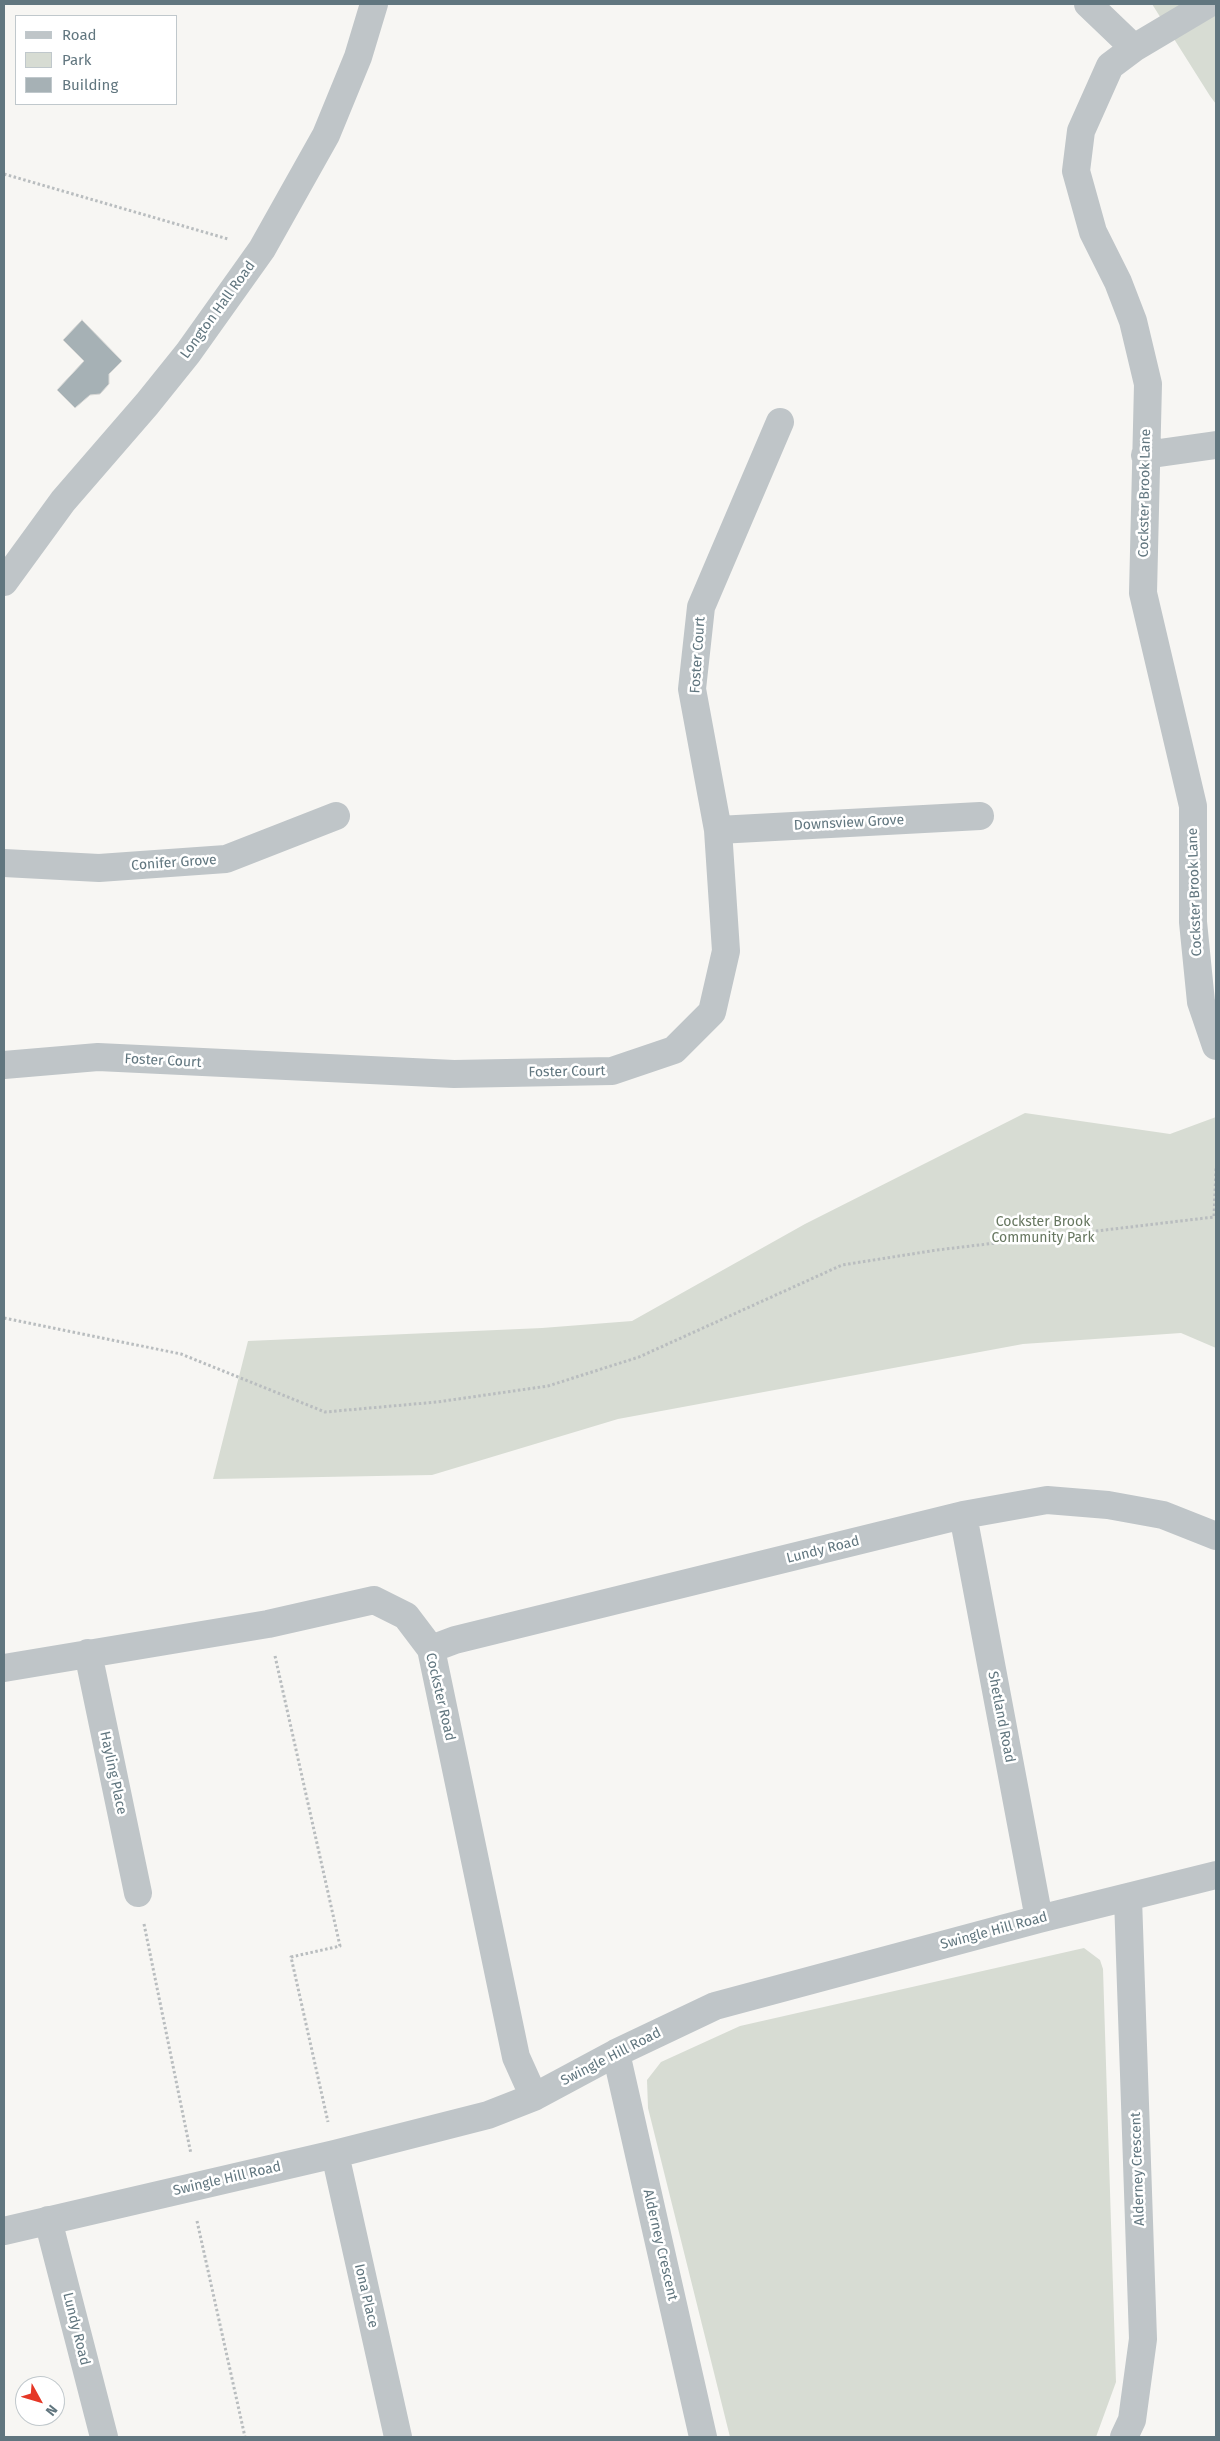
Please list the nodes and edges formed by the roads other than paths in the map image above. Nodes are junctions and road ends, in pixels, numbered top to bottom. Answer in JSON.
{"nodes":[{"id":1,"x":374,"y":4,"type":"edge"},
{"id":2,"x":1088,"y":4,"type":"edge"},
{"id":3,"x":1208,"y":4,"type":"edge"},
{"id":4,"x":1134,"y":48,"type":"junction"},
{"id":5,"x":780,"y":422,"type":"dead end"},
{"id":6,"x":1216,"y":445,"type":"edge"},
{"id":7,"x":1145,"y":455,"type":"junction"},
{"id":8,"x":4,"y":582,"type":"edge"},
{"id":9,"x":1205,"y":803,"type":"edge"},
{"id":10,"x":336,"y":816,"type":"dead end"},
{"id":11,"x":980,"y":816,"type":"dead end"},
{"id":12,"x":718,"y":830,"type":"junction"},
{"id":13,"x":4,"y":863,"type":"edge"},
{"id":14,"x":1216,"y":1046,"type":"edge"},
{"id":15,"x":4,"y":1065,"type":"edge"},
{"id":16,"x":963,"y":1515,"type":"junction"},
{"id":17,"x":1216,"y":1536,"type":"edge"},
{"id":18,"x":431,"y":1649,"type":"junction"},
{"id":19,"x":88,"y":1653,"type":"junction"},
{"id":20,"x":4,"y":1668,"type":"edge"},
{"id":21,"x":1216,"y":1875,"type":"edge"},
{"id":22,"x":138,"y":1893,"type":"road end"},
{"id":23,"x":1128,"y":1898,"type":"junction"},
{"id":24,"x":1038,"y":1918,"type":"junction"},
{"id":25,"x":616,"y":2053,"type":"junction"},
{"id":26,"x":534,"y":2097,"type":"junction"},
{"id":27,"x":335,"y":2154,"type":"junction"},
{"id":28,"x":48,"y":2220,"type":"junction"},
{"id":29,"x":4,"y":2231,"type":"edge"},
{"id":30,"x":104,"y":2437,"type":"edge"},
{"id":31,"x":398,"y":2437,"type":"edge"},
{"id":32,"x":703,"y":2437,"type":"edge"},
{"id":33,"x":1124,"y":2437,"type":"edge"}],
"edges":[{"from":1,"to":8,"type":"street","name":"Longton Hall Road"},
{"from":2,"to":4,"type":"street"},
{"from":3,"to":4,"type":"street","name":"Cockster Brook Lane"},
{"from":4,"to":7,"type":"street","name":"Cockster Brook Lane"},
{"from":5,"to":12,"type":"street","name":"Foster Court"},
{"from":6,"to":7,"type":"street"},
{"from":7,"to":9,"type":"street","name":"Cockster Brook Lane"},
{"from":9,"to":14,"type":"street","name":"Cockster Brook Lane"},
{"from":10,"to":13,"type":"street","name":"Conifer Grove"},
{"from":11,"to":12,"type":"street","name":"Downsview Grove"},
{"from":12,"to":15,"type":"street","name":"Foster Court"},
{"from":16,"to":17,"type":"street","name":"Lundy Road"},
{"from":16,"to":18,"type":"street","name":"Lundy Road"},
{"from":16,"to":24,"type":"street","name":"Shetland Road"},
{"from":18,"to":19,"type":"street","name":"Cockster Road"},
{"from":18,"to":26,"type":"street","name":"Cockster Road"},
{"from":19,"to":20,"type":"street","name":"Cockster Road"},
{"from":19,"to":22,"type":"street","name":"Hayling Place"},
{"from":21,"to":23,"type":"street","name":"Swingle Hill Road"},
{"from":23,"to":24,"type":"street","name":"Swingle Hill Road"},
{"from":23,"to":33,"type":"street","name":"Alderney Crescent"},
{"from":24,"to":25,"type":"street","name":"Swingle Hill Road"},
{"from":25,"to":26,"type":"street","name":"Swingle Hill Road"},
{"from":25,"to":32,"type":"street","name":"Alderney Crescent"},
{"from":26,"to":27,"type":"street","name":"Swingle Hill Road"},
{"from":27,"to":28,"type":"street","name":"Swingle Hill Road"},
{"from":27,"to":31,"type":"street","name":"Iona Place"},
{"from":28,"to":29,"type":"street","name":"Swingle Hill Road"},
{"from":28,"to":30,"type":"street","name":"Lundy Road"}]}
